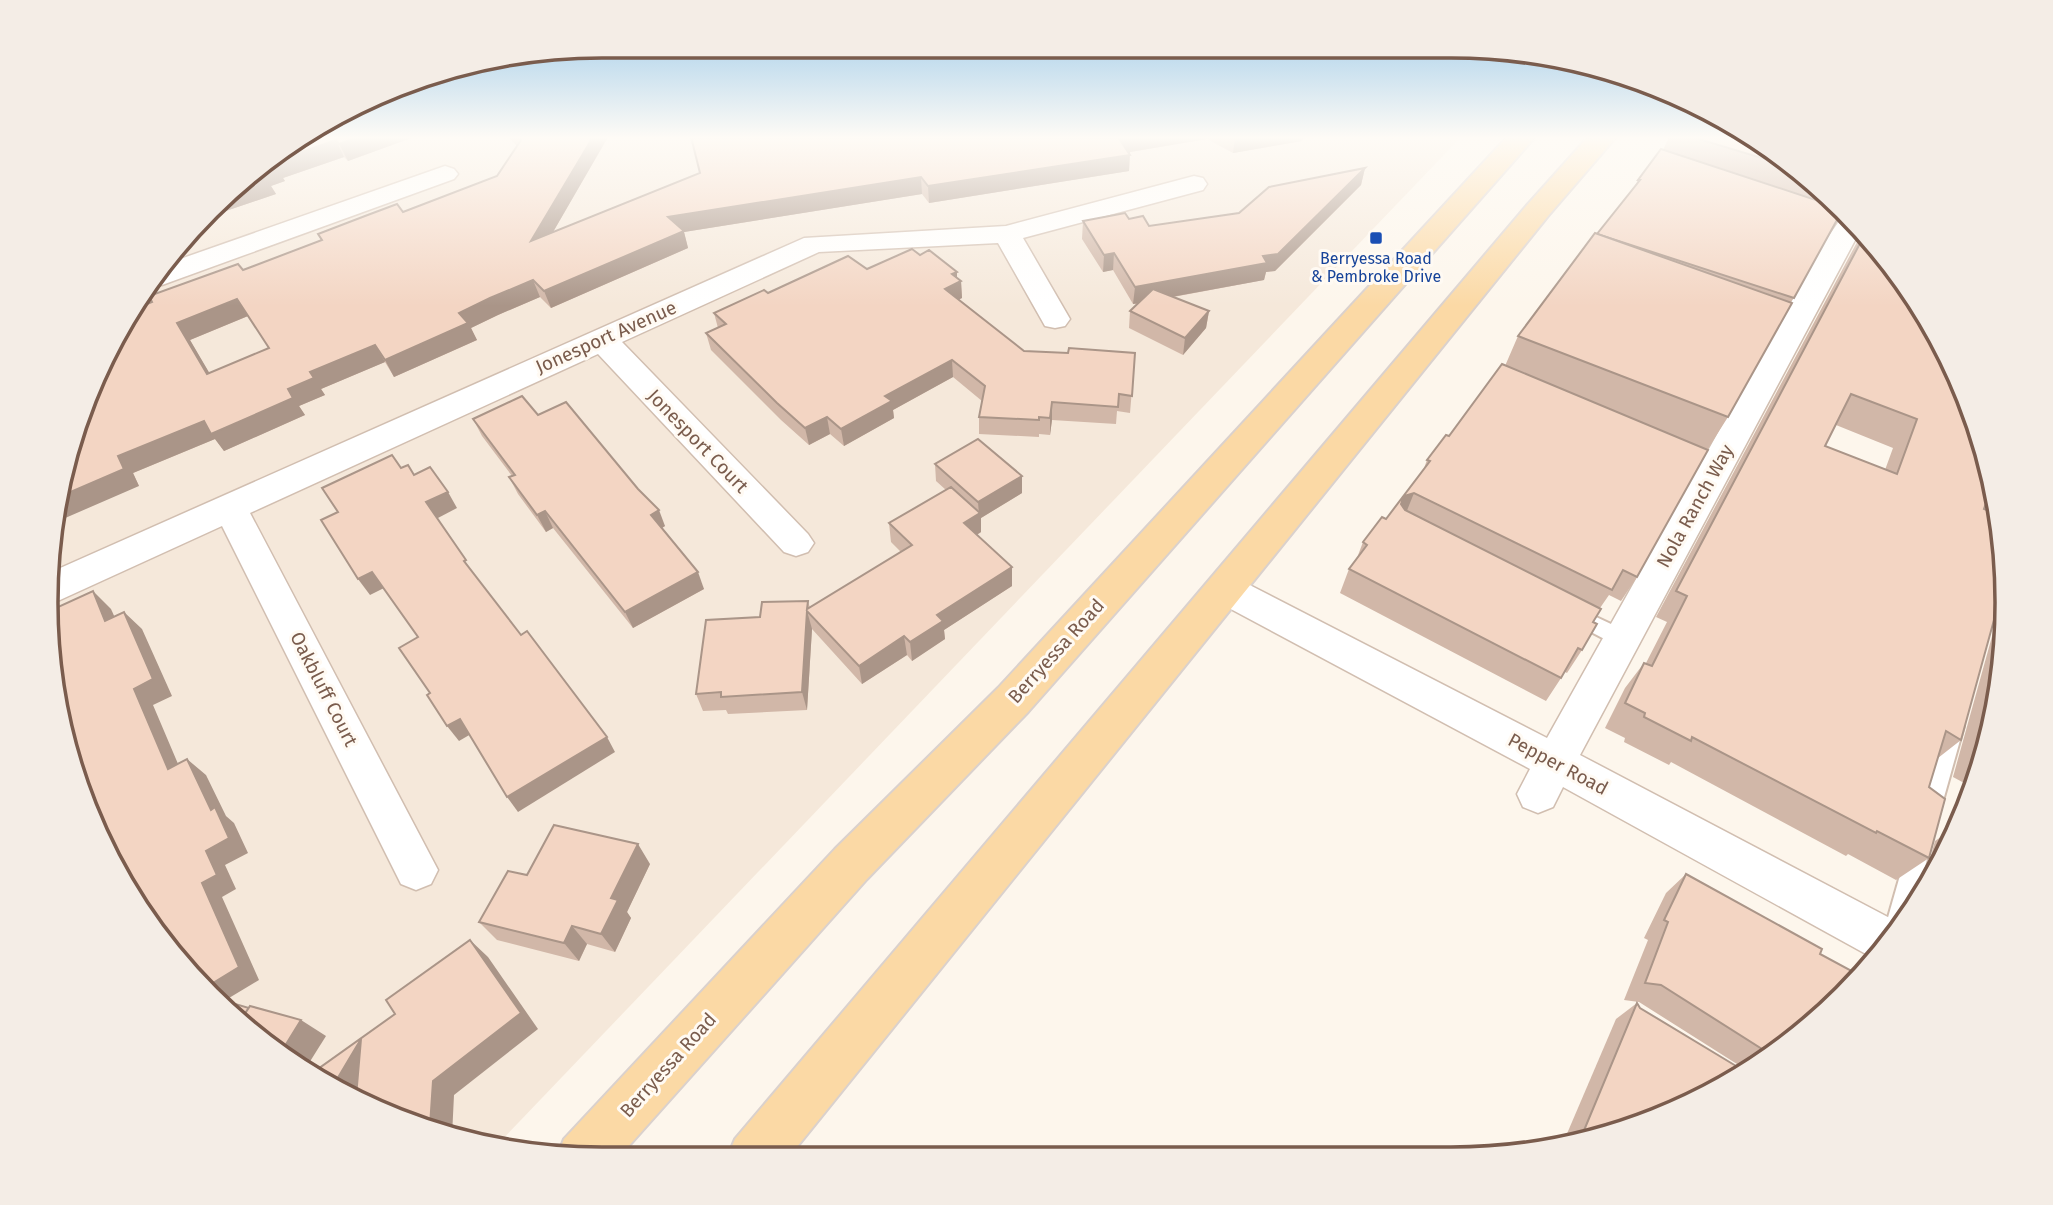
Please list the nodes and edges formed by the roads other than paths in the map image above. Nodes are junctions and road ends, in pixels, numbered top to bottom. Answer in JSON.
{"nodes":[{"id":1,"x":391,"y":193,"type":"edge"},
{"id":2,"x":1159,"y":193,"type":"edge"},
{"id":3,"x":1470,"y":193,"type":"edge"},
{"id":4,"x":1553,"y":193,"type":"edge"},
{"id":5,"x":1840,"y":232,"type":"edge"},
{"id":6,"x":1007,"y":234,"type":"junction"},
{"id":7,"x":169,"y":273,"type":"edge"},
{"id":8,"x":1055,"y":319,"type":"dead end"},
{"id":9,"x":601,"y":339,"type":"junction"},
{"id":10,"x":232,"y":509,"type":"junction"},
{"id":11,"x":796,"y":543,"type":"dead end"},
{"id":12,"x":58,"y":585,"type":"edge"},
{"id":13,"x":1225,"y":589,"type":"junction"},
{"id":14,"x":1557,"y":606,"type":"edge"},
{"id":15,"x":1623,"y":639,"type":"junction"},
{"id":16,"x":1960,"y":704,"type":"edge"},
{"id":17,"x":1547,"y":778,"type":"junction"},
{"id":18,"x":416,"y":870,"type":"dead end"},
{"id":19,"x":1904,"y":904,"type":"edge"},
{"id":20,"x":1880,"y":938,"type":"edge"},
{"id":21,"x":593,"y":1147,"type":"edge"},
{"id":22,"x":763,"y":1147,"type":"edge"}],
"edges":[{"from":1,"to":7,"type":"street"},
{"from":2,"to":6,"type":"street","name":"Jonesport Avenue"},
{"from":3,"to":21,"type":"main road","name":"Berryessa Road"},
{"from":4,"to":13,"type":"main road"},
{"from":5,"to":15,"type":"street","name":"Nola Ranch Way"},
{"from":6,"to":8,"type":"street"},
{"from":6,"to":9,"type":"street","name":"Jonesport Avenue"},
{"from":9,"to":10,"type":"street","name":"Jonesport Avenue"},
{"from":9,"to":11,"type":"street","name":"Jonesport Court"},
{"from":10,"to":12,"type":"street","name":"Jonesport Avenue"},
{"from":10,"to":18,"type":"street","name":"Oakbluff Court"},
{"from":13,"to":17,"type":"street","name":"Pepper Road"},
{"from":13,"to":22,"type":"main road"},
{"from":14,"to":15,"type":"lane"},
{"from":15,"to":17,"type":"street","name":"Nola Ranch Way"},
{"from":16,"to":19,"type":"lane"},
{"from":17,"to":20,"type":"street","name":"Pepper Road"}]}
